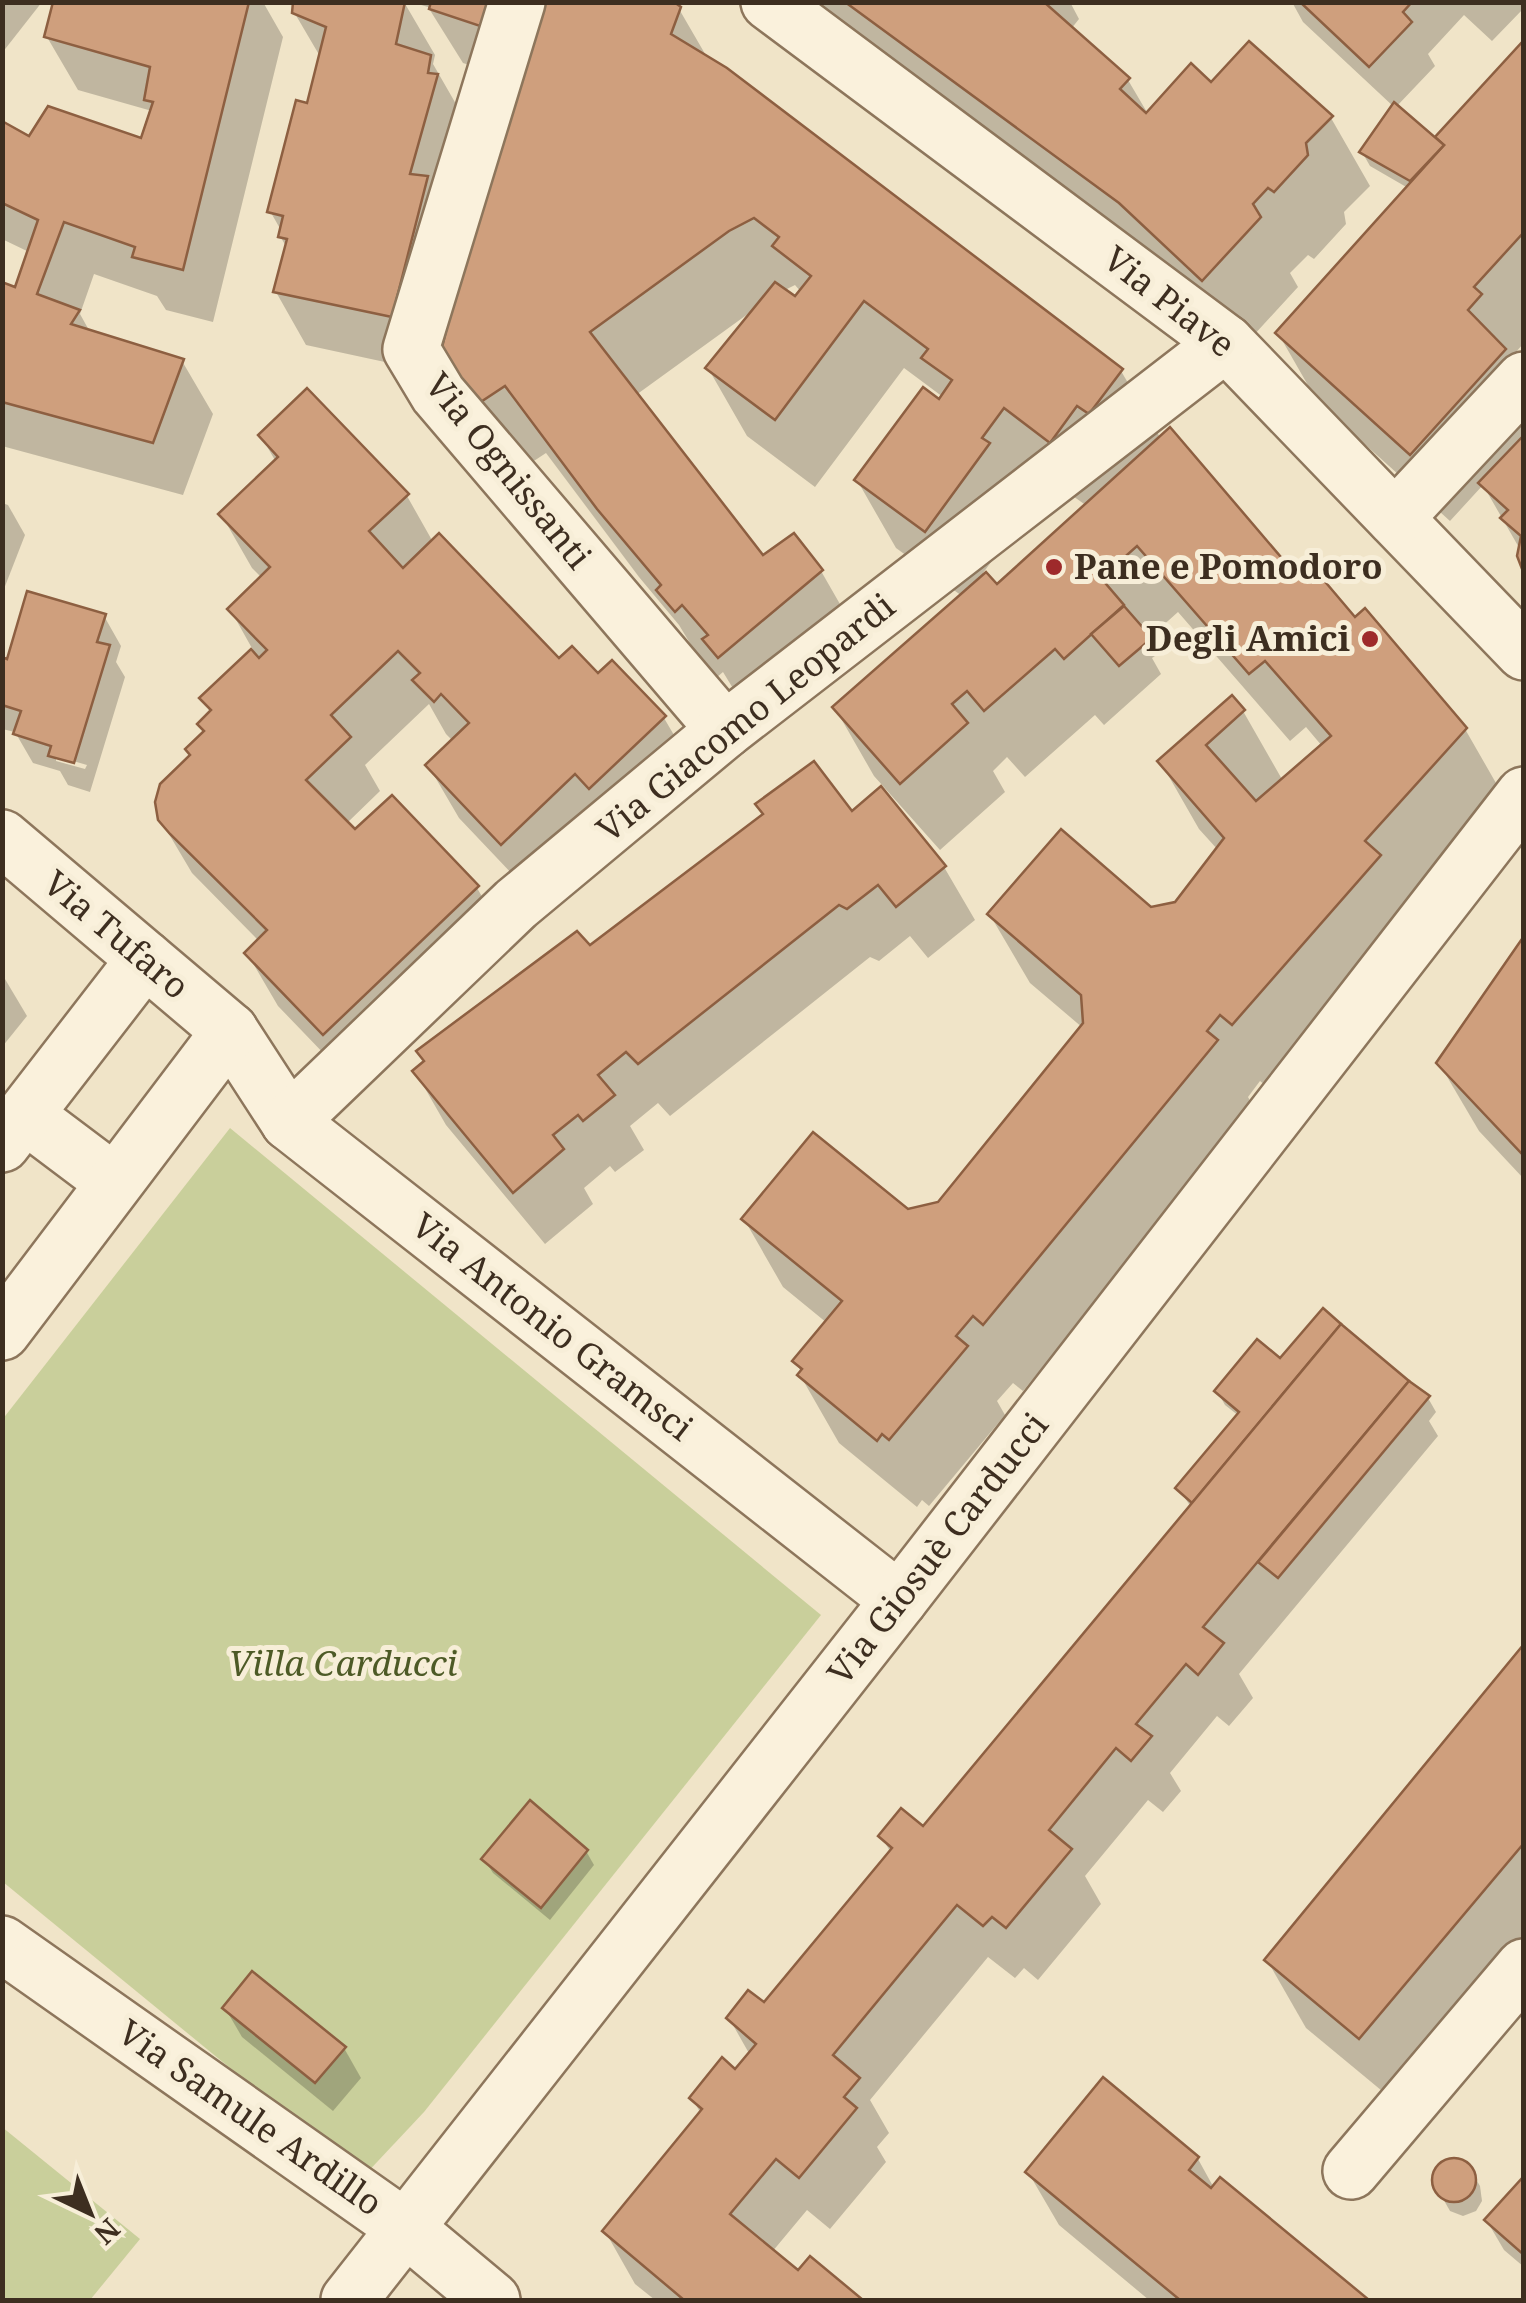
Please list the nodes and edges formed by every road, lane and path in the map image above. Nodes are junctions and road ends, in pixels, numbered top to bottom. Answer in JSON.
{"nodes":[{"id":1,"x":518,"y":2,"type":"edge"},
{"id":2,"x":769,"y":2,"type":"edge"},
{"id":3,"x":1226,"y":342,"type":"junction"},
{"id":4,"x":1524,"y":380,"type":"edge"},
{"id":5,"x":1394,"y":518,"type":"junction"},
{"id":6,"x":1524,"y":652,"type":"edge"},
{"id":7,"x":725,"y":730,"type":"junction"},
{"id":8,"x":1524,"y":795,"type":"edge"},
{"id":9,"x":2,"y":838,"type":"edge"},
{"id":10,"x":145,"y":959,"type":"junction"},
{"id":11,"x":230,"y":1031,"type":"junction"},
{"id":12,"x":289,"y":1122,"type":"junction"},
{"id":13,"x":14,"y":1129,"type":"edge"},
{"id":14,"x":114,"y":1182,"type":"junction"},
{"id":15,"x":2,"y":1332,"type":"edge"},
{"id":16,"x":899,"y":1600,"type":"junction"},
{"id":17,"x":2,"y":1944,"type":"edge"},
{"id":18,"x":1524,"y":1967,"type":"edge"},
{"id":19,"x":1351,"y":2171,"type":"dead end"},
{"id":20,"x":407,"y":2229,"type":"junction"},
{"id":21,"x":349,"y":2300,"type":"edge"},
{"id":22,"x":492,"y":2300,"type":"edge"}],
"edges":[{"from":1,"to":7,"type":"street","name":"Via Ognissanti"},
{"from":2,"to":3,"type":"street","name":"Via Piave"},
{"from":3,"to":5,"type":"street","name":"Via Piave"},
{"from":3,"to":7,"type":"street","name":"Via Giacomo Leopardi"},
{"from":4,"to":5,"type":"street"},
{"from":5,"to":6,"type":"street","name":"Via Piave"},
{"from":7,"to":12,"type":"street","name":"Via Giacomo Leopardi"},
{"from":8,"to":16,"type":"street","name":"Via Giosuè Carducci"},
{"from":9,"to":10,"type":"street","name":"Via Tufaro"},
{"from":10,"to":11,"type":"street","name":"Via Tufaro"},
{"from":10,"to":13,"type":"street"},
{"from":11,"to":12,"type":"street","name":"Via Antonio Gramsci"},
{"from":11,"to":14,"type":"street"},
{"from":12,"to":16,"type":"street","name":"Via Antonio Gramsci"},
{"from":13,"to":14,"type":"street"},
{"from":14,"to":15,"type":"street"},
{"from":16,"to":20,"type":"street","name":"Via Giosuè Carducci"},
{"from":17,"to":20,"type":"street","name":"Via Samule Ardillo"},
{"from":18,"to":19,"type":"street"},
{"from":20,"to":21,"type":"street","name":"Via Giosuè Carducci"},
{"from":20,"to":22,"type":"street","name":"Via Samule Ardillo"}]}
